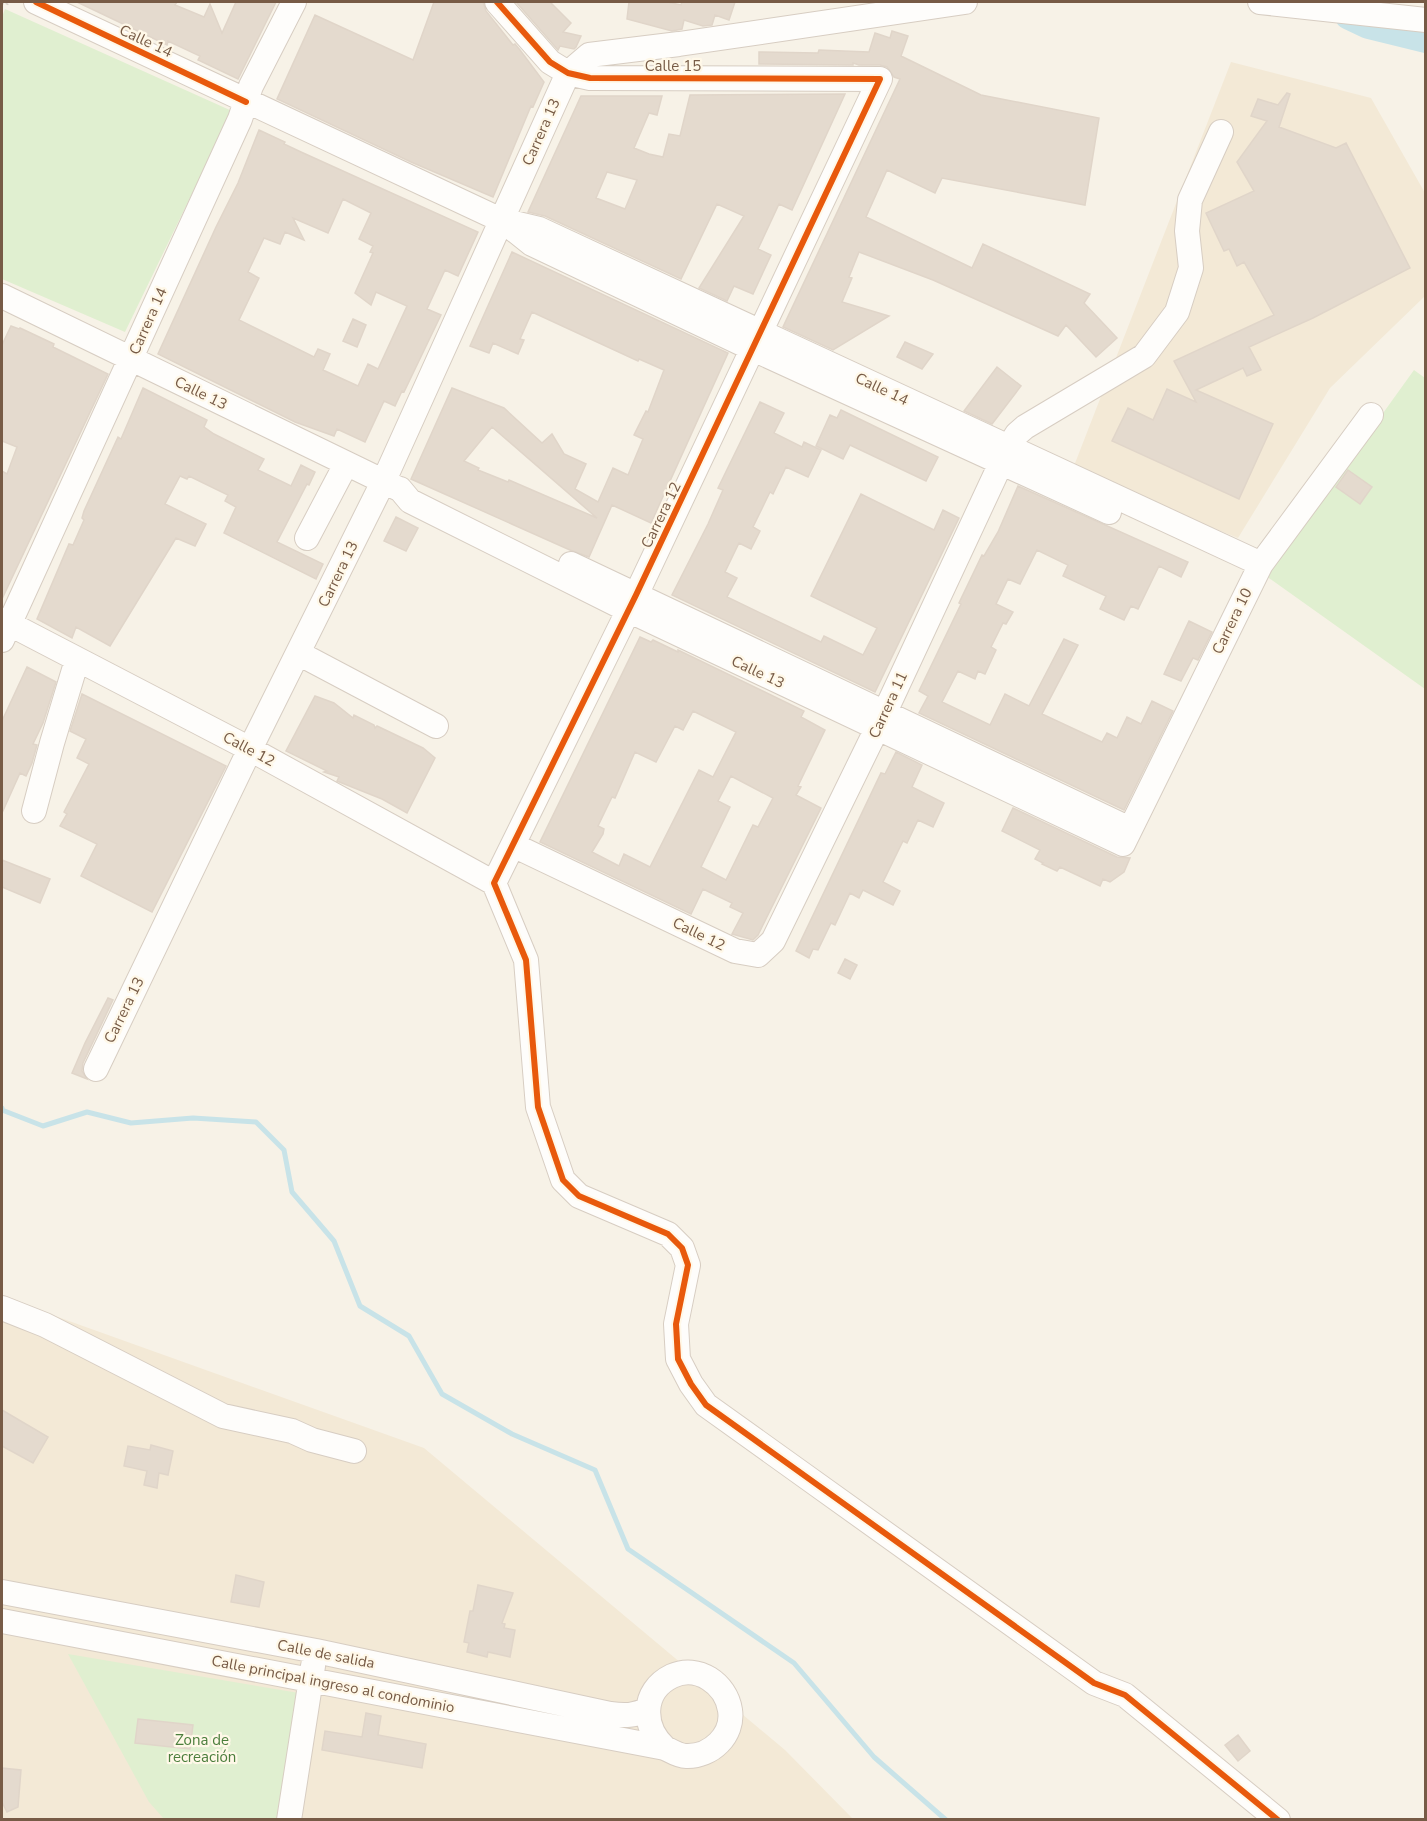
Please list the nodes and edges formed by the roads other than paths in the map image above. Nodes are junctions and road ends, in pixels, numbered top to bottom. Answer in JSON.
{"nodes":[{"id":1,"x":36,"y":2,"type":"edge"},
{"id":2,"x":294,"y":2,"type":"edge"},
{"id":3,"x":496,"y":2,"type":"edge"},
{"id":4,"x":965,"y":2,"type":"edge"},
{"id":5,"x":1260,"y":2,"type":"edge"},
{"id":6,"x":1273,"y":2,"type":"edge"},
{"id":7,"x":1416,"y":19,"type":"edge"},
{"id":8,"x":568,"y":73,"type":"junction"},
{"id":9,"x":880,"y":79,"type":"joint"},
{"id":10,"x":246,"y":102,"type":"junction"},
{"id":11,"x":1221,"y":132,"type":"dead end"},
{"id":12,"x":501,"y":220,"type":"junction"},
{"id":13,"x":2,"y":296,"type":"edge"},
{"id":14,"x":757,"y":340,"type":"junction"},
{"id":15,"x":130,"y":359,"type":"junction"},
{"id":16,"x":1371,"y":415,"type":"dead end"},
{"id":17,"x":1005,"y":456,"type":"junction"},
{"id":18,"x":346,"y":464,"type":"junction"},
{"id":19,"x":391,"y":486,"type":"junction"},
{"id":20,"x":307,"y":538,"type":"dead end"},
{"id":21,"x":1257,"y":571,"type":"junction"},
{"id":22,"x":632,"y":603,"type":"junction"},
{"id":23,"x":4,"y":628,"type":"edge"},
{"id":24,"x":298,"y":653,"type":"junction"},
{"id":25,"x":77,"y":660,"type":"junction"},
{"id":26,"x":881,"y":720,"type":"junction"},
{"id":27,"x":436,"y":726,"type":"dead end"},
{"id":28,"x":250,"y":749,"type":"junction"},
{"id":29,"x":34,"y":811,"type":"dead end"},
{"id":30,"x":1126,"y":837,"type":"joint"},
{"id":31,"x":513,"y":845,"type":"junction"},
{"id":32,"x":494,"y":883,"type":"junction"},
{"id":33,"x":758,"y":955,"type":"joint"},
{"id":34,"x":96,"y":1069,"type":"dead end"},
{"id":35,"x":2,"y":1308,"type":"edge"},
{"id":36,"x":354,"y":1451,"type":"dead end"},
{"id":37,"x":2,"y":1592,"type":"edge"},
{"id":38,"x":2,"y":1621,"type":"edge"},
{"id":39,"x":316,"y":1652,"type":"junction"},
{"id":40,"x":311,"y":1679,"type":"junction"},
{"id":41,"x":648,"y":1709,"type":"junction"},
{"id":42,"x":665,"y":1748,"type":"junction"},
{"id":43,"x":289,"y":1820,"type":"edge"},
{"id":44,"x":1278,"y":1820,"type":"edge"}],
"edges":[{"from":1,"to":10,"type":"street","name":"Calle 14"},
{"from":2,"to":10,"type":"street","name":"Carrera 14"},
{"from":3,"to":8,"type":"street","name":"Calle 15"},
{"from":4,"to":8,"type":"street","name":"Calle 15"},
{"from":5,"to":6,"type":"street"},
{"from":6,"to":7,"type":"street"},
{"from":8,"to":9,"type":"street","name":"Calle 15"},
{"from":8,"to":12,"type":"street","name":"Carrera 13"},
{"from":9,"to":14,"type":"street","name":"Carrera 12"},
{"from":10,"to":12,"type":"street","name":"Calle 14"},
{"from":10,"to":15,"type":"street","name":"Carrera 14"},
{"from":11,"to":17,"type":"street","name":"Carrera 11"},
{"from":12,"to":14,"type":"street","name":"Calle 14"},
{"from":12,"to":19,"type":"street","name":"Carrera 13"},
{"from":13,"to":15,"type":"street","name":"Calle 13"},
{"from":14,"to":17,"type":"street","name":"Calle 14"},
{"from":14,"to":22,"type":"street","name":"Carrera 12"},
{"from":15,"to":18,"type":"street","name":"Calle 13"},
{"from":15,"to":23,"type":"street","name":"Carrera 14"},
{"from":16,"to":21,"type":"street","name":"Carrera 10"},
{"from":17,"to":21,"type":"street","name":"Calle 14"},
{"from":17,"to":26,"type":"street","name":"Carrera 11"},
{"from":18,"to":19,"type":"street","name":"Calle 13"},
{"from":18,"to":20,"type":"street"},
{"from":19,"to":22,"type":"street","name":"Calle 13"},
{"from":19,"to":24,"type":"street","name":"Carrera 13"},
{"from":21,"to":30,"type":"street","name":"Carrera 10"},
{"from":22,"to":26,"type":"street","name":"Calle 13"},
{"from":22,"to":31,"type":"street","name":"Carrera 12"},
{"from":23,"to":25,"type":"street","name":"Calle 12"},
{"from":24,"to":27,"type":"street"},
{"from":24,"to":28,"type":"street","name":"Carrera 13"},
{"from":25,"to":28,"type":"street","name":"Calle 12"},
{"from":25,"to":29,"type":"street"},
{"from":26,"to":30,"type":"street","name":"Calle 13"},
{"from":26,"to":33,"type":"street","name":"Carrera 11"},
{"from":28,"to":32,"type":"street","name":"Calle 12"},
{"from":28,"to":34,"type":"street","name":"Carrera 13"},
{"from":31,"to":32,"type":"street","name":"Carrera 12"},
{"from":31,"to":33,"type":"street","name":"Calle 12"},
{"from":32,"to":44,"type":"street"},
{"from":35,"to":36,"type":"street"},
{"from":37,"to":39,"type":"street","name":"Calle de salida"},
{"from":38,"to":40,"type":"street","name":"Calle principal ingreso al condominio"},
{"from":39,"to":40,"type":"street"},
{"from":39,"to":41,"type":"street","name":"Calle de salida"},
{"from":40,"to":42,"type":"street","name":"Calle principal ingreso al condominio"},
{"from":40,"to":43,"type":"street"},
{"from":41,"to":42,"type":"street"},
{"from":41,"to":42,"type":"street"}]}
